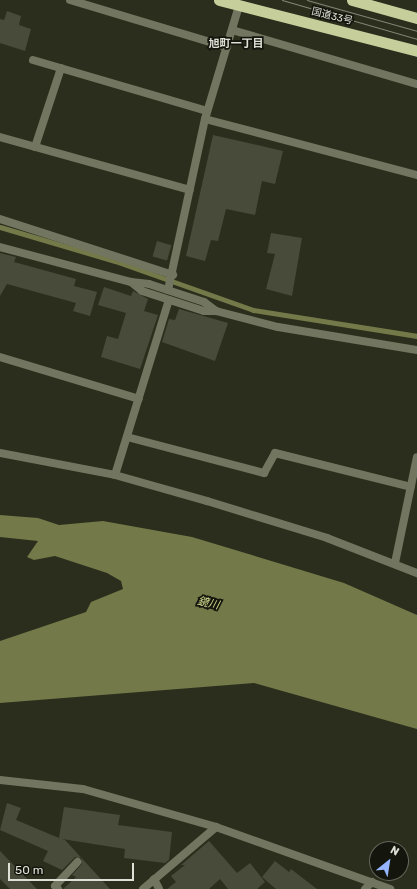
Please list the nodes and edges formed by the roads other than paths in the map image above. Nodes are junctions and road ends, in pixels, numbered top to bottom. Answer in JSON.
{"nodes":[{"id":1,"x":70,"y":0,"type":"edge"},
{"id":2,"x":218,"y":0,"type":"edge"},
{"id":3,"x":352,"y":0,"type":"edge"},
{"id":4,"x":239,"y":3,"type":"edge"},
{"id":5,"x":417,"y":18,"type":"edge"},
{"id":6,"x":232,"y":30,"type":"junction"},
{"id":7,"x":227,"y":47,"type":"junction"},
{"id":8,"x":417,"y":51,"type":"edge"},
{"id":9,"x":33,"y":60,"type":"dead end"},
{"id":10,"x":61,"y":68,"type":"junction"},
{"id":11,"x":417,"y":84,"type":"edge"},
{"id":12,"x":206,"y":115,"type":"junction"},
{"id":13,"x":0,"y":137,"type":"edge"},
{"id":14,"x":35,"y":147,"type":"junction"},
{"id":15,"x":417,"y":175,"type":"edge"},
{"id":16,"x":190,"y":190,"type":"junction"},
{"id":17,"x":0,"y":219,"type":"edge"},
{"id":18,"x":0,"y":247,"type":"edge"},
{"id":19,"x":131,"y":282,"type":"junction"},
{"id":20,"x":170,"y":282,"type":"junction"},
{"id":21,"x":169,"y":300,"type":"junction"},
{"id":22,"x":216,"y":311,"type":"junction"},
{"id":23,"x":417,"y":350,"type":"edge"},
{"id":24,"x":0,"y":357,"type":"edge"},
{"id":25,"x":139,"y":399,"type":"junction"},
{"id":26,"x":127,"y":437,"type":"junction"},
{"id":27,"x":0,"y":454,"type":"edge"},
{"id":28,"x":417,"y":457,"type":"edge"},
{"id":29,"x":115,"y":475,"type":"junction"},
{"id":30,"x":411,"y":487,"type":"junction"},
{"id":31,"x":395,"y":563,"type":"junction"},
{"id":32,"x":417,"y":573,"type":"edge"},
{"id":33,"x":0,"y":780,"type":"edge"},
{"id":34,"x":216,"y":827,"type":"junction"},
{"id":35,"x":77,"y":862,"type":"dead end"},
{"id":36,"x":154,"y":879,"type":"junction"},
{"id":37,"x":372,"y":882,"type":"junction"},
{"id":38,"x":58,"y":889,"type":"edge"},
{"id":39,"x":142,"y":889,"type":"edge"},
{"id":40,"x":160,"y":889,"type":"edge"},
{"id":41,"x":365,"y":889,"type":"edge"},
{"id":42,"x":390,"y":889,"type":"edge"}],
"edges":[{"from":1,"to":7,"type":"street"},
{"from":2,"to":4,"type":"highway","name":"国道33号"},
{"from":3,"to":5,"type":"highway"},
{"from":4,"to":6,"type":"street"},
{"from":4,"to":8,"type":"highway","name":"国道33号"},
{"from":6,"to":7,"type":"street"},
{"from":6,"to":11,"type":"street"},
{"from":7,"to":12,"type":"street"},
{"from":9,"to":10,"type":"street"},
{"from":10,"to":12,"type":"street"},
{"from":10,"to":14,"type":"street"},
{"from":12,"to":15,"type":"street"},
{"from":12,"to":16,"type":"street"},
{"from":13,"to":14,"type":"street"},
{"from":14,"to":16,"type":"street"},
{"from":16,"to":20,"type":"street"},
{"from":17,"to":20,"type":"street"},
{"from":18,"to":19,"type":"street"},
{"from":19,"to":20,"type":"street"},
{"from":19,"to":21,"type":"street"},
{"from":20,"to":22,"type":"street"},
{"from":21,"to":22,"type":"street"},
{"from":21,"to":25,"type":"street"},
{"from":22,"to":23,"type":"street"},
{"from":24,"to":25,"type":"street"},
{"from":25,"to":26,"type":"street"},
{"from":26,"to":29,"type":"street"},
{"from":26,"to":30,"type":"street"},
{"from":27,"to":29,"type":"street"},
{"from":28,"to":30,"type":"street"},
{"from":29,"to":31,"type":"street"},
{"from":30,"to":31,"type":"street"},
{"from":31,"to":32,"type":"street"},
{"from":33,"to":34,"type":"street"},
{"from":34,"to":36,"type":"street"},
{"from":34,"to":37,"type":"street"},
{"from":35,"to":38,"type":"street"},
{"from":36,"to":39,"type":"street"},
{"from":36,"to":40,"type":"street"},
{"from":37,"to":41,"type":"street"},
{"from":37,"to":42,"type":"street"}]}
